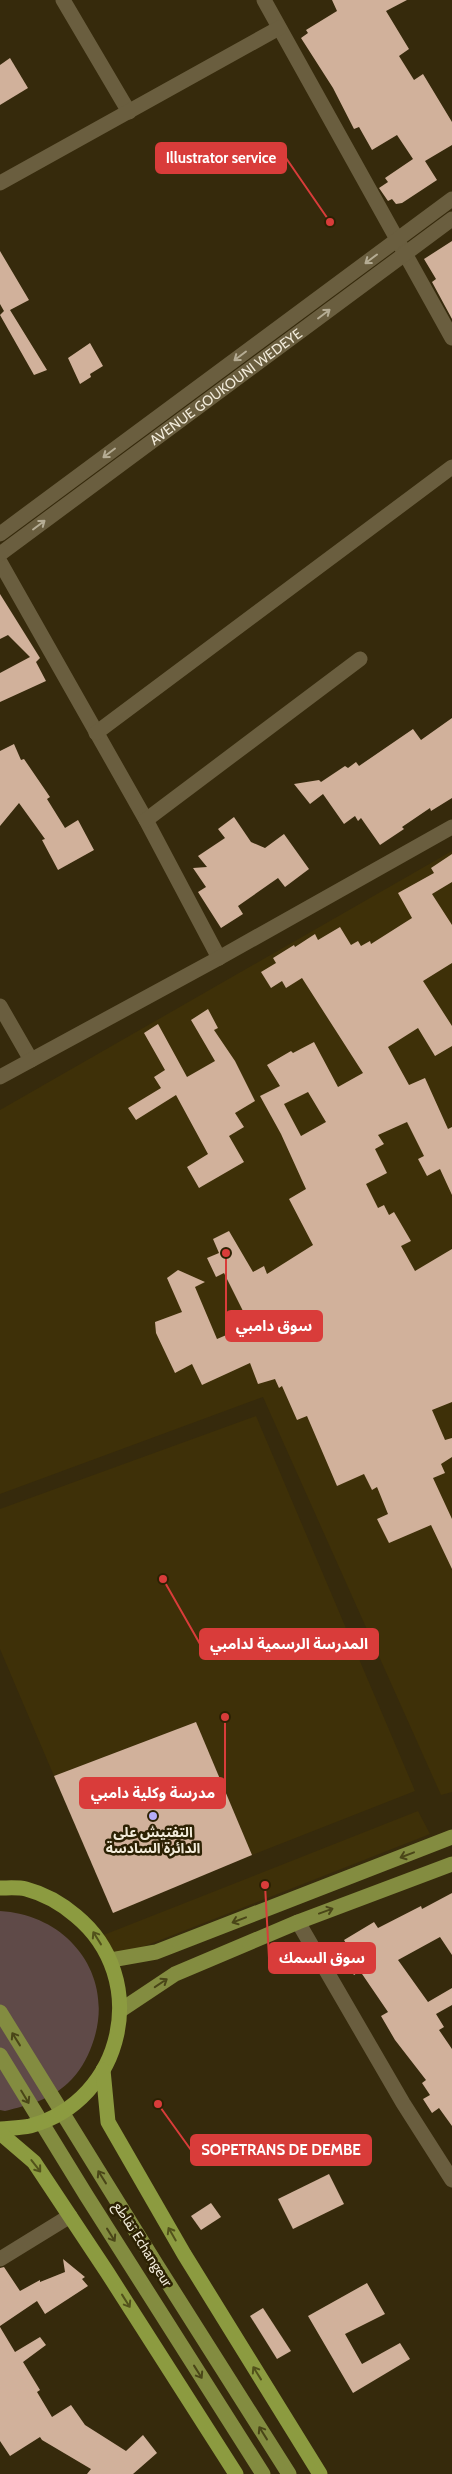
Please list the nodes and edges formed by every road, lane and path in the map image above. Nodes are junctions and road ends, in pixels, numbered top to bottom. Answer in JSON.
{"nodes":[{"id":1,"x":63,"y":0,"type":"edge"},
{"id":2,"x":264,"y":0,"type":"edge"},
{"id":3,"x":279,"y":28,"type":"junction"},
{"id":4,"x":129,"y":112,"type":"junction"},
{"id":5,"x":0,"y":183,"type":"edge"},
{"id":6,"x":452,"y":199,"type":"edge"},
{"id":7,"x":452,"y":219,"type":"edge"},
{"id":8,"x":397,"y":239,"type":"junction"},
{"id":9,"x":406,"y":254,"type":"junction"},
{"id":10,"x":452,"y":338,"type":"edge"},
{"id":11,"x":452,"y":467,"type":"edge"},
{"id":12,"x":0,"y":534,"type":"edge"},
{"id":13,"x":0,"y":554,"type":"edge"},
{"id":14,"x":0,"y":562,"type":"edge"},
{"id":15,"x":360,"y":659,"type":"dead end"},
{"id":16,"x":96,"y":733,"type":"junction"},
{"id":17,"x":146,"y":820,"type":"junction"},
{"id":18,"x":452,"y":827,"type":"edge"},
{"id":19,"x":219,"y":958,"type":"junction"},
{"id":20,"x":0,"y":1006,"type":"edge"},
{"id":21,"x":31,"y":1060,"type":"junction"},
{"id":22,"x":0,"y":1077,"type":"edge"},
{"id":23,"x":452,"y":1837,"type":"edge"},
{"id":24,"x":452,"y":1864,"type":"edge"},
{"id":25,"x":340,"y":1880,"type":"junction"},
{"id":26,"x":0,"y":1888,"type":"edge"},
{"id":27,"x":350,"y":1902,"type":"junction"},
{"id":28,"x":298,"y":1922,"type":"junction"},
{"id":29,"x":111,"y":1960,"type":"junction"},
{"id":30,"x":121,"y":2010,"type":"junction"},
{"id":31,"x":0,"y":2012,"type":"edge"},
{"id":32,"x":0,"y":2055,"type":"edge"},
{"id":33,"x":103,"y":2070,"type":"junction"},
{"id":34,"x":0,"y":2131,"type":"edge"},
{"id":35,"x":452,"y":2180,"type":"edge"},
{"id":36,"x":70,"y":2216,"type":"junction"},
{"id":37,"x":0,"y":2259,"type":"edge"},
{"id":38,"x":236,"y":2474,"type":"edge"},
{"id":39,"x":263,"y":2474,"type":"edge"},
{"id":40,"x":289,"y":2474,"type":"edge"},
{"id":41,"x":320,"y":2474,"type":"edge"}],
"edges":[{"from":1,"to":4,"type":"street"},
{"from":2,"to":3,"type":"street"},
{"from":3,"to":4,"type":"street"},
{"from":3,"to":8,"type":"street"},
{"from":4,"to":5,"type":"street"},
{"from":6,"to":8,"type":"street","name":"AVENUE GOUKOUNI WEDEYE"},
{"from":7,"to":9,"type":"street","name":"AVENUE GOUKOUNI WEDEYE"},
{"from":8,"to":9,"type":"street"},
{"from":8,"to":12,"type":"street","name":"AVENUE GOUKOUNI WEDEYE","one_way":true},
{"from":9,"to":10,"type":"street"},
{"from":13,"to":9,"type":"street","name":"AVENUE GOUKOUNI WEDEYE","one_way":true},
{"from":11,"to":16,"type":"street"},
{"from":14,"to":16,"type":"street"},
{"from":15,"to":17,"type":"street"},
{"from":16,"to":17,"type":"street"},
{"from":17,"to":19,"type":"street"},
{"from":18,"to":19,"type":"street"},
{"from":19,"to":21,"type":"street"},
{"from":20,"to":21,"type":"street"},
{"from":21,"to":22,"type":"street"},
{"from":23,"to":25,"type":"main road","one_way":true},
{"from":24,"to":27,"type":"main road"},
{"from":25,"to":27,"type":"main road"},
{"from":25,"to":29,"type":"main road","one_way":true},
{"from":29,"to":26,"type":"highway","one_way":true},
{"from":28,"to":27,"type":"main road","one_way":true},
{"from":30,"to":28,"type":"main road","one_way":true},
{"from":28,"to":35,"type":"street"},
{"from":29,"to":30,"type":"highway"},
{"from":30,"to":33,"type":"highway"},
{"from":40,"to":31,"type":"main road","name":"تقاطع Echangeur","one_way":true},
{"from":32,"to":39,"type":"main road","one_way":true},
{"from":33,"to":34,"type":"highway"},
{"from":41,"to":33,"type":"highway","one_way":true},
{"from":34,"to":36,"type":"highway","one_way":true},
{"from":36,"to":37,"type":"street"},
{"from":36,"to":38,"type":"highway","one_way":true}]}
